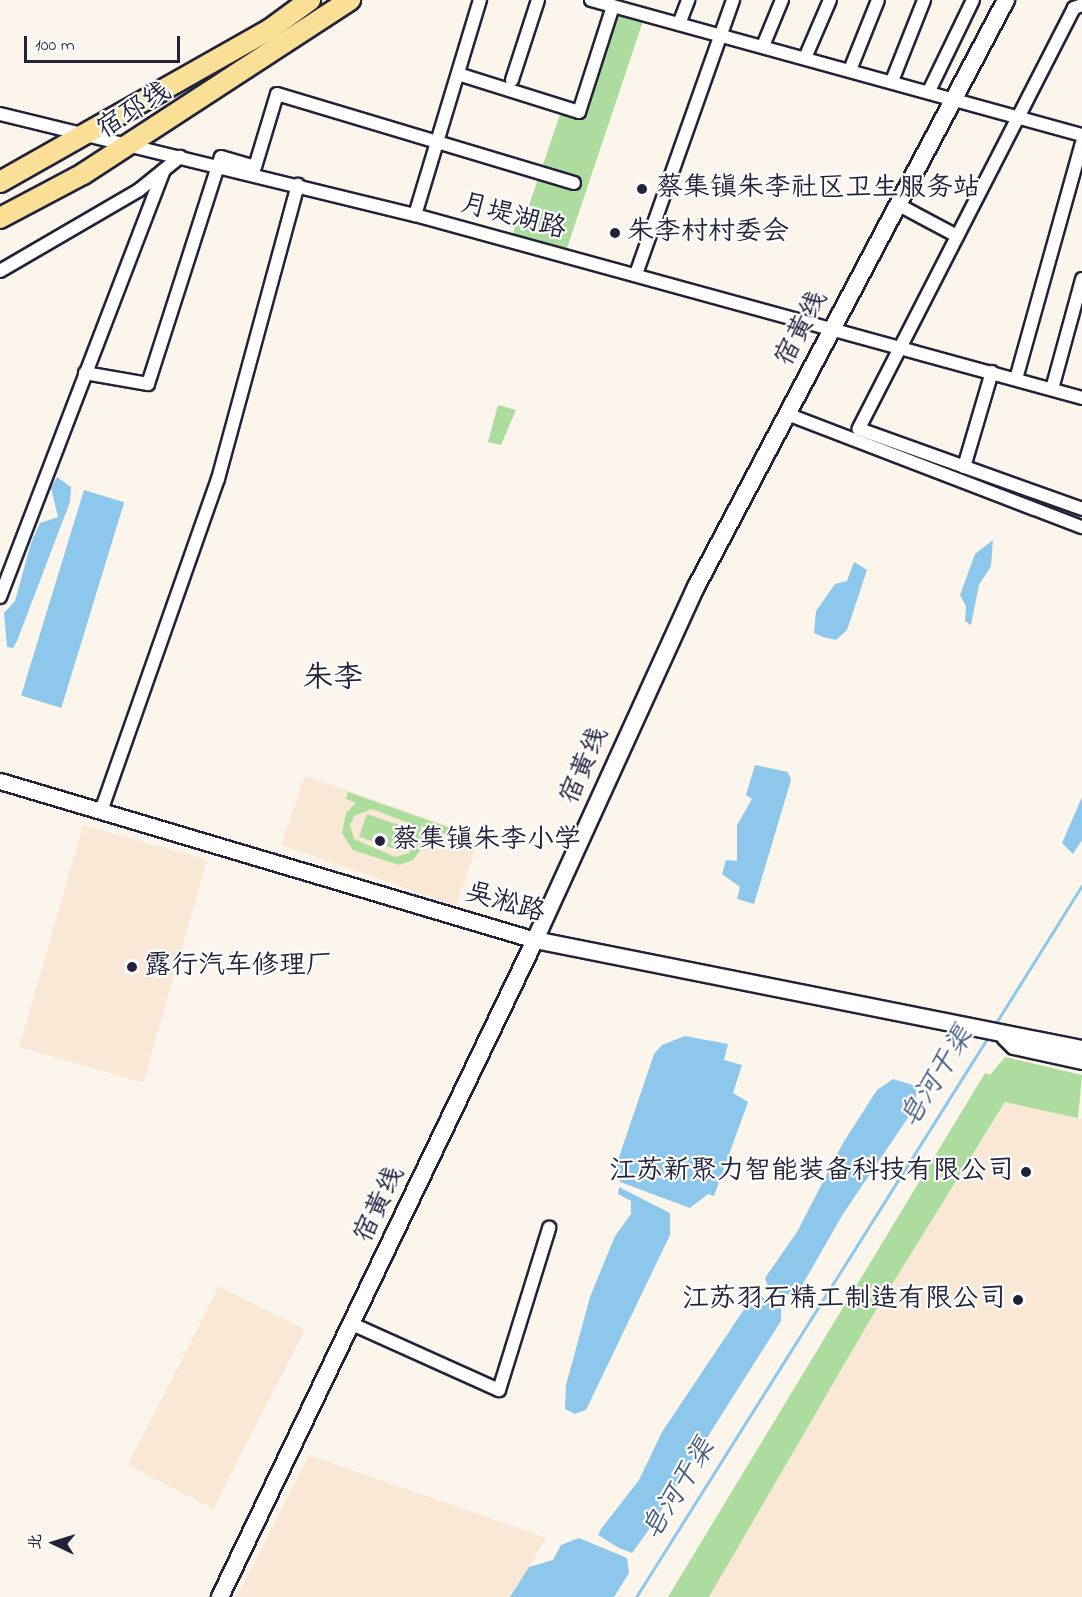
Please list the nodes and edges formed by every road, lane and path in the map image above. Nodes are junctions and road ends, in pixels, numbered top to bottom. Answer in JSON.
{"nodes":[{"id":1,"x":310,"y":0,"type":"edge"},
{"id":2,"x":350,"y":0,"type":"edge"},
{"id":3,"x":480,"y":0,"type":"edge"},
{"id":4,"x":538,"y":0,"type":"edge"},
{"id":5,"x":591,"y":0,"type":"edge"},
{"id":6,"x":688,"y":0,"type":"edge"},
{"id":7,"x":733,"y":0,"type":"edge"},
{"id":8,"x":782,"y":0,"type":"edge"},
{"id":9,"x":830,"y":0,"type":"edge"},
{"id":10,"x":878,"y":0,"type":"edge"},
{"id":11,"x":924,"y":0,"type":"edge"},
{"id":12,"x":973,"y":0,"type":"edge"},
{"id":13,"x":1006,"y":0,"type":"edge"},
{"id":14,"x":607,"y":3,"type":"edge"},
{"id":15,"x":1082,"y":5,"type":"edge"},
{"id":16,"x":679,"y":24,"type":"junction"},
{"id":17,"x":718,"y":34,"type":"junction"},
{"id":18,"x":763,"y":46,"type":"junction"},
{"id":19,"x":805,"y":58,"type":"junction"},
{"id":20,"x":850,"y":70,"type":"junction"},
{"id":21,"x":458,"y":74,"type":"junction"},
{"id":22,"x":512,"y":80,"type":"dead end"},
{"id":23,"x":891,"y":81,"type":"junction"},
{"id":24,"x":929,"y":92,"type":"junction"},
{"id":25,"x":954,"y":98,"type":"junction"},
{"id":26,"x":0,"y":114,"type":"edge"},
{"id":27,"x":1018,"y":117,"type":"junction"},
{"id":28,"x":87,"y":133,"type":"junction"},
{"id":29,"x":1082,"y":135,"type":"edge"},
{"id":30,"x":438,"y":141,"type":"junction"},
{"id":31,"x":1082,"y":143,"type":"edge"},
{"id":32,"x":130,"y":145,"type":"junction"},
{"id":33,"x":180,"y":157,"type":"junction"},
{"id":34,"x":219,"y":165,"type":"junction"},
{"id":35,"x":164,"y":170,"type":"junction"},
{"id":36,"x":0,"y":182,"type":"edge"},
{"id":37,"x":574,"y":183,"type":"dead end"},
{"id":38,"x":298,"y":185,"type":"junction"},
{"id":39,"x":897,"y":204,"type":"junction"},
{"id":40,"x":415,"y":215,"type":"junction"},
{"id":41,"x":0,"y":218,"type":"edge"},
{"id":42,"x":957,"y":236,"type":"junction"},
{"id":43,"x":0,"y":271,"type":"edge"},
{"id":44,"x":636,"y":274,"type":"junction"},
{"id":45,"x":1082,"y":279,"type":"edge"},
{"id":46,"x":832,"y":327,"type":"junction"},
{"id":47,"x":901,"y":346,"type":"junction"},
{"id":48,"x":992,"y":372,"type":"junction"},
{"id":49,"x":85,"y":374,"type":"junction"},
{"id":50,"x":1016,"y":379,"type":"junction"},
{"id":51,"x":1052,"y":389,"type":"junction"},
{"id":52,"x":1082,"y":398,"type":"edge"},
{"id":53,"x":786,"y":414,"type":"junction"},
{"id":54,"x":969,"y":469,"type":"junction"},
{"id":55,"x":969,"y":485,"type":"junction"},
{"id":56,"x":1082,"y":509,"type":"edge"},
{"id":57,"x":1082,"y":527,"type":"edge"},
{"id":58,"x":0,"y":597,"type":"edge"},
{"id":59,"x":0,"y":781,"type":"edge"},
{"id":60,"x":100,"y":811,"type":"junction"},
{"id":61,"x":535,"y":940,"type":"junction"},
{"id":62,"x":1005,"y":1037,"type":"junction"},
{"id":63,"x":1082,"y":1049,"type":"edge"},
{"id":64,"x":1082,"y":1061,"type":"edge"},
{"id":65,"x":549,"y":1228,"type":"dead end"},
{"id":66,"x":352,"y":1324,"type":"junction"},
{"id":67,"x":220,"y":1597,"type":"edge"}],
"edges":[{"from":1,"to":28,"type":"main road","name":"宿邳线"},
{"from":2,"to":32,"type":"main road","name":"宿邳线"},
{"from":3,"to":21,"type":"street"},
{"from":4,"to":22,"type":"street"},
{"from":5,"to":14,"type":"street"},
{"from":6,"to":16,"type":"street"},
{"from":7,"to":17,"type":"street"},
{"from":8,"to":18,"type":"street"},
{"from":9,"to":19,"type":"street"},
{"from":10,"to":20,"type":"street"},
{"from":11,"to":23,"type":"street"},
{"from":12,"to":24,"type":"street"},
{"from":13,"to":25,"type":"main road","name":"宿黄线"},
{"from":14,"to":16,"type":"street"},
{"from":14,"to":21,"type":"street"},
{"from":15,"to":27,"type":"street"},
{"from":16,"to":17,"type":"street"},
{"from":17,"to":18,"type":"street"},
{"from":17,"to":44,"type":"street"},
{"from":18,"to":19,"type":"street"},
{"from":19,"to":20,"type":"street"},
{"from":20,"to":23,"type":"street"},
{"from":21,"to":30,"type":"street"},
{"from":23,"to":24,"type":"street"},
{"from":24,"to":25,"type":"street"},
{"from":25,"to":27,"type":"street"},
{"from":25,"to":39,"type":"main road","name":"宿黄线"},
{"from":26,"to":28,"type":"street","name":"月堤湖路"},
{"from":27,"to":29,"type":"street"},
{"from":27,"to":42,"type":"street"},
{"from":28,"to":32,"type":"street","name":"月堤湖路"},
{"from":28,"to":36,"type":"main road","name":"宿邳线"},
{"from":30,"to":34,"type":"street"},
{"from":30,"to":37,"type":"street"},
{"from":30,"to":40,"type":"street"},
{"from":31,"to":50,"type":"street"},
{"from":32,"to":33,"type":"street","name":"月堤湖路"},
{"from":32,"to":41,"type":"main road","name":"宿邳线"},
{"from":33,"to":34,"type":"street","name":"月堤湖路"},
{"from":33,"to":35,"type":"street"},
{"from":34,"to":38,"type":"street","name":"月堤湖路"},
{"from":34,"to":49,"type":"street"},
{"from":35,"to":43,"type":"street"},
{"from":35,"to":49,"type":"street"},
{"from":38,"to":40,"type":"street","name":"月堤湖路"},
{"from":38,"to":60,"type":"street"},
{"from":39,"to":42,"type":"street"},
{"from":39,"to":46,"type":"main road","name":"宿黄线"},
{"from":40,"to":44,"type":"street","name":"月堤湖路"},
{"from":42,"to":47,"type":"street"},
{"from":44,"to":46,"type":"street","name":"月堤湖路"},
{"from":45,"to":51,"type":"street"},
{"from":46,"to":47,"type":"street","name":"月堤湖路"},
{"from":46,"to":53,"type":"main road","name":"宿黄线"},
{"from":47,"to":48,"type":"street","name":"月堤湖路"},
{"from":47,"to":54,"type":"street"},
{"from":48,"to":50,"type":"street","name":"月堤湖路"},
{"from":48,"to":54,"type":"street"},
{"from":49,"to":58,"type":"street"},
{"from":50,"to":51,"type":"street","name":"月堤湖路"},
{"from":51,"to":52,"type":"street","name":"月堤湖路"},
{"from":53,"to":55,"type":"street"},
{"from":53,"to":61,"type":"main road","name":"宿黄线"},
{"from":54,"to":55,"type":"street"},
{"from":54,"to":56,"type":"street"},
{"from":55,"to":57,"type":"street"},
{"from":59,"to":60,"type":"street","name":"吴淞路"},
{"from":60,"to":61,"type":"street","name":"吴淞路"},
{"from":61,"to":62,"type":"main road","name":"吴淞路"},
{"from":61,"to":66,"type":"main road","name":"宿黄线"},
{"from":62,"to":63,"type":"main road","name":"吴淞路"},
{"from":62,"to":64,"type":"main road","name":"吴淞路"},
{"from":65,"to":66,"type":"street"},
{"from":66,"to":67,"type":"main road","name":"宿黄线"}]}
